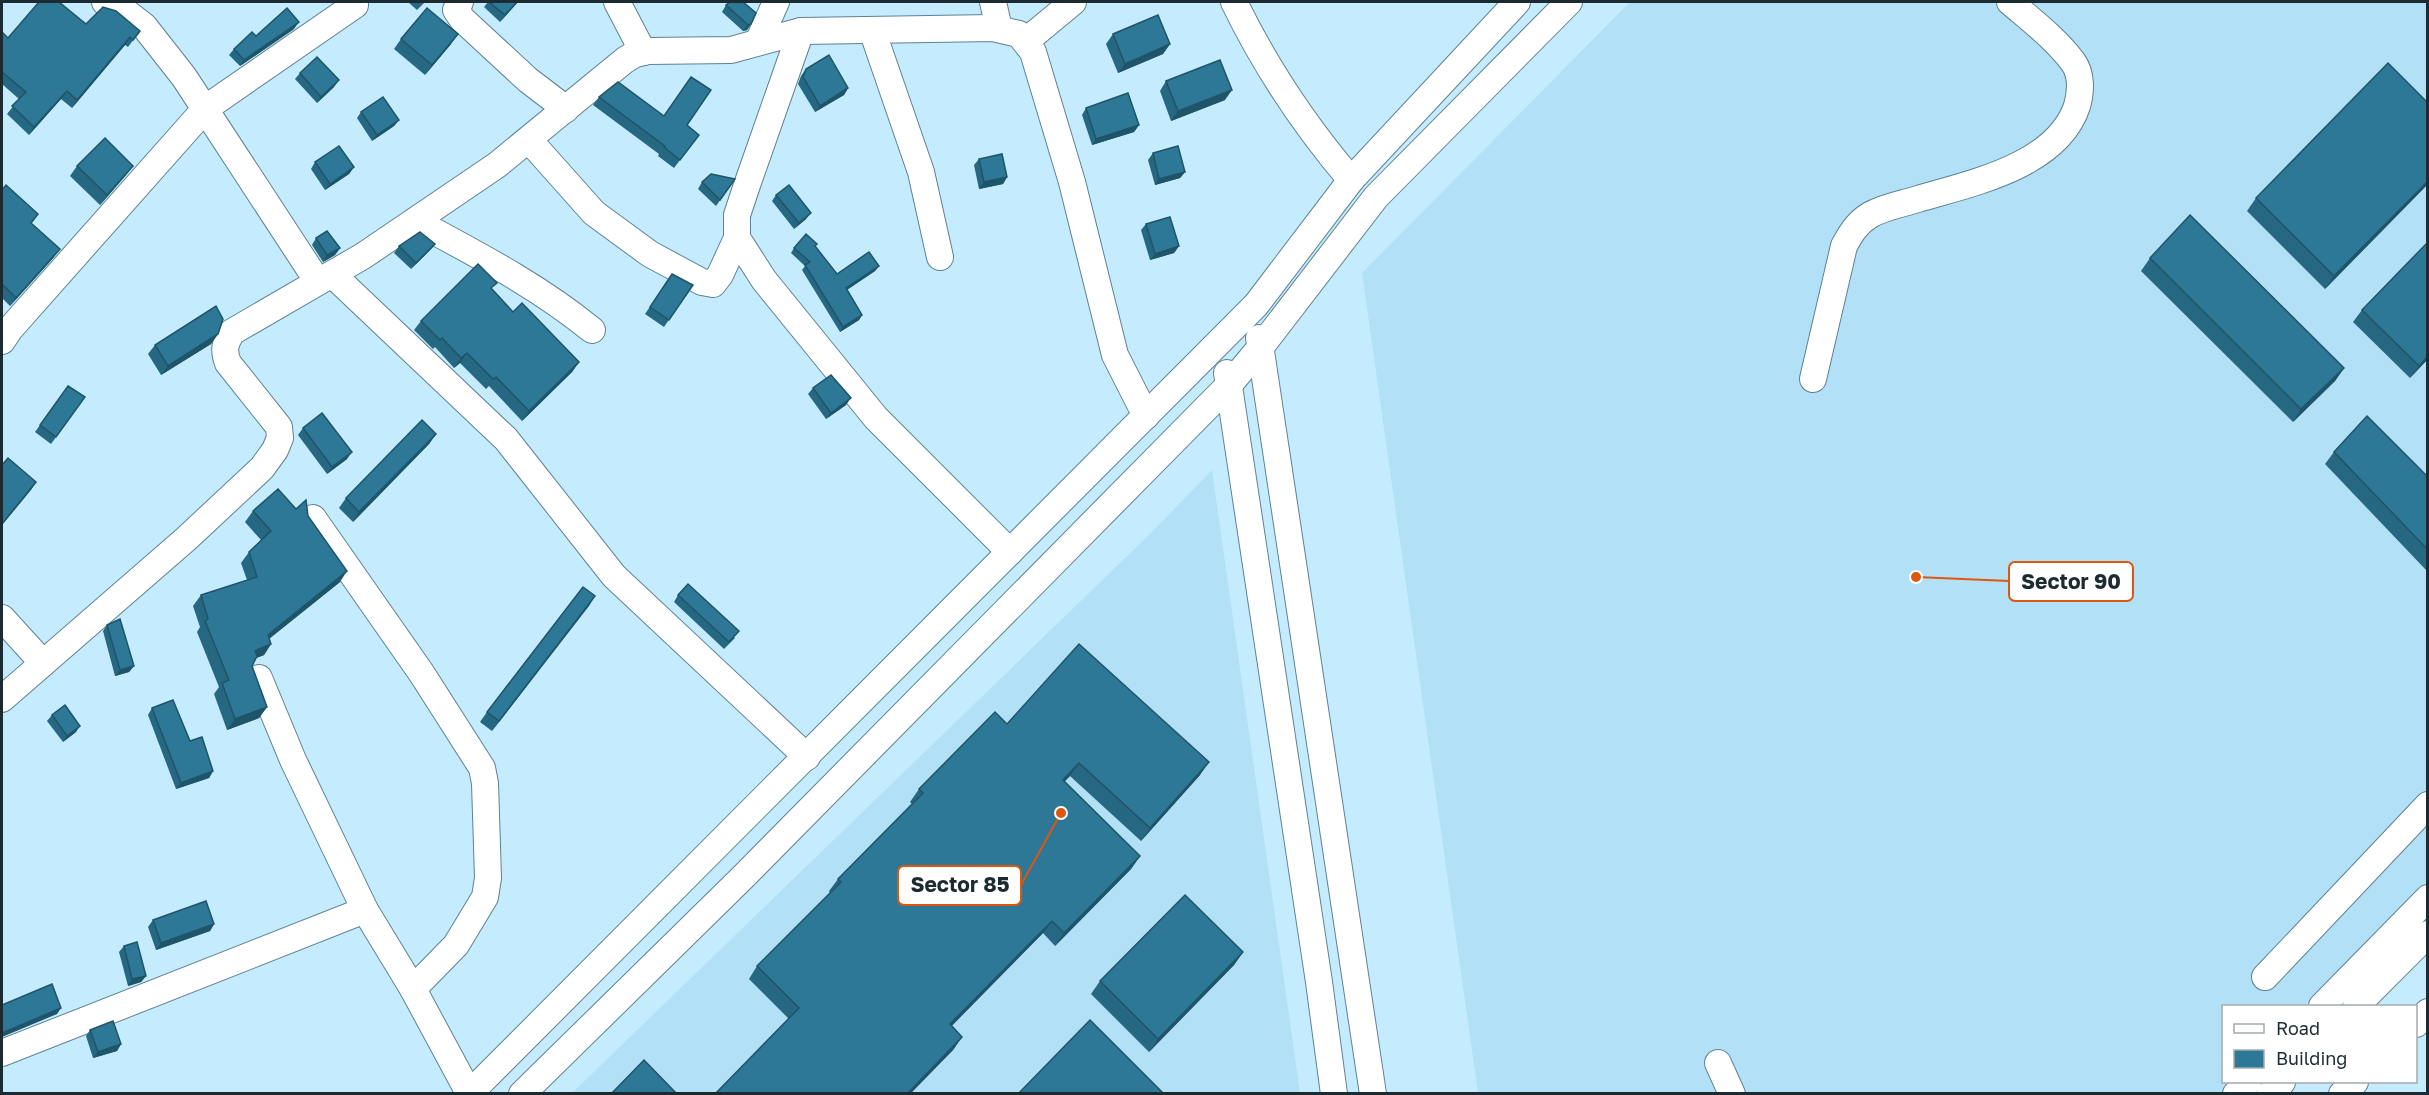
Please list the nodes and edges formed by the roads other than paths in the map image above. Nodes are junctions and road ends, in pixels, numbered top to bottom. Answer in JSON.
{"nodes":[{"id":1,"x":105,"y":2,"type":"edge"},
{"id":2,"x":353,"y":2,"type":"edge"},
{"id":3,"x":460,"y":2,"type":"edge"},
{"id":4,"x":617,"y":2,"type":"edge"},
{"id":5,"x":776,"y":2,"type":"edge"},
{"id":6,"x":993,"y":2,"type":"edge"},
{"id":7,"x":1073,"y":2,"type":"edge"},
{"id":8,"x":1234,"y":2,"type":"edge"},
{"id":9,"x":1517,"y":2,"type":"edge"},
{"id":10,"x":1569,"y":2,"type":"edge"},
{"id":11,"x":2010,"y":2,"type":"edge"},
{"id":12,"x":999,"y":29,"type":"junction"},
{"id":13,"x":872,"y":30,"type":"junction"},
{"id":14,"x":801,"y":31,"type":"junction"},
{"id":15,"x":1026,"y":41,"type":"junction"},
{"id":16,"x":758,"y":42,"type":"junction"},
{"id":17,"x":643,"y":52,"type":"junction"},
{"id":18,"x":206,"y":108,"type":"junction"},
{"id":19,"x":566,"y":109,"type":"junction"},
{"id":20,"x":529,"y":140,"type":"junction"},
{"id":21,"x":1351,"y":180,"type":"junction"},
{"id":22,"x":415,"y":221,"type":"junction"},
{"id":23,"x":736,"y":238,"type":"junction"},
{"id":24,"x":940,"y":257,"type":"dead end"},
{"id":25,"x":325,"y":278,"type":"junction"},
{"id":26,"x":1256,"y":305,"type":"junction"},
{"id":27,"x":592,"y":330,"type":"dead end"},
{"id":28,"x":1221,"y":340,"type":"junction"},
{"id":29,"x":2,"y":341,"type":"edge"},
{"id":30,"x":1260,"y":348,"type":"junction"},
{"id":31,"x":1813,"y":379,"type":"dead end"},
{"id":32,"x":1228,"y":385,"type":"junction"},
{"id":33,"x":1146,"y":416,"type":"junction"},
{"id":34,"x":312,"y":518,"type":"edge"},
{"id":35,"x":1010,"y":552,"type":"junction"},
{"id":36,"x":2,"y":618,"type":"edge"},
{"id":37,"x":43,"y":663,"type":"junction"},
{"id":38,"x":259,"y":678,"type":"edge"},
{"id":39,"x":2,"y":699,"type":"edge"},
{"id":40,"x":807,"y":757,"type":"junction"},
{"id":41,"x":2427,"y":805,"type":"edge"},
{"id":42,"x":2427,"y":898,"type":"edge"},
{"id":43,"x":365,"y":910,"type":"junction"},
{"id":44,"x":2427,"y":934,"type":"edge"},
{"id":45,"x":2265,"y":977,"type":"dead end"},
{"id":46,"x":413,"y":989,"type":"junction"},
{"id":47,"x":2323,"y":1005,"type":"edge"},
{"id":48,"x":2357,"y":1005,"type":"edge"},
{"id":49,"x":2,"y":1053,"type":"edge"},
{"id":50,"x":1718,"y":1063,"type":"dead end"},
{"id":51,"x":2247,"y":1083,"type":"edge"},
{"id":52,"x":2281,"y":1083,"type":"edge"},
{"id":53,"x":2354,"y":1083,"type":"edge"},
{"id":54,"x":469,"y":1093,"type":"edge"},
{"id":55,"x":522,"y":1094,"type":"edge"},
{"id":56,"x":1334,"y":1094,"type":"edge"},
{"id":57,"x":1373,"y":1094,"type":"edge"},
{"id":58,"x":1732,"y":1094,"type":"edge"},
{"id":59,"x":2236,"y":1094,"type":"edge"},
{"id":60,"x":2270,"y":1094,"type":"edge"},
{"id":61,"x":2342,"y":1094,"type":"edge"}],
"edges":[{"from":1,"to":18,"type":"street"},
{"from":2,"to":18,"type":"street"},
{"from":3,"to":19,"type":"street"},
{"from":4,"to":17,"type":"street"},
{"from":5,"to":16,"type":"street"},
{"from":6,"to":12,"type":"street"},
{"from":7,"to":15,"type":"street"},
{"from":8,"to":21,"type":"street"},
{"from":9,"to":21,"type":"street"},
{"from":10,"to":30,"type":"street"},
{"from":11,"to":31,"type":"street"},
{"from":12,"to":13,"type":"street"},
{"from":12,"to":15,"type":"street"},
{"from":13,"to":14,"type":"street"},
{"from":13,"to":24,"type":"street"},
{"from":14,"to":16,"type":"street"},
{"from":14,"to":23,"type":"street"},
{"from":15,"to":33,"type":"street"},
{"from":16,"to":17,"type":"street"},
{"from":17,"to":19,"type":"street"},
{"from":18,"to":25,"type":"street"},
{"from":18,"to":29,"type":"street"},
{"from":19,"to":20,"type":"street"},
{"from":20,"to":22,"type":"street"},
{"from":20,"to":23,"type":"street"},
{"from":21,"to":26,"type":"street"},
{"from":22,"to":25,"type":"street"},
{"from":22,"to":27,"type":"street"},
{"from":23,"to":35,"type":"street"},
{"from":25,"to":37,"type":"street"},
{"from":25,"to":40,"type":"street"},
{"from":26,"to":28,"type":"street"},
{"from":26,"to":30,"type":"street"},
{"from":28,"to":32,"type":"street"},
{"from":28,"to":33,"type":"street"},
{"from":30,"to":32,"type":"street"},
{"from":30,"to":57,"type":"street"},
{"from":32,"to":55,"type":"street"},
{"from":32,"to":56,"type":"street"},
{"from":33,"to":35,"type":"street"},
{"from":34,"to":46,"type":"street"},
{"from":35,"to":40,"type":"street"},
{"from":36,"to":37,"type":"street"},
{"from":37,"to":39,"type":"street"},
{"from":38,"to":43,"type":"street"},
{"from":40,"to":54,"type":"street"},
{"from":41,"to":45,"type":"street"},
{"from":42,"to":47,"type":"street"},
{"from":43,"to":46,"type":"street"},
{"from":43,"to":49,"type":"street"},
{"from":44,"to":48,"type":"street"},
{"from":46,"to":54,"type":"street"},
{"from":50,"to":58,"type":"street"},
{"from":51,"to":59,"type":"street"},
{"from":52,"to":60,"type":"street"},
{"from":53,"to":61,"type":"street"}]}
